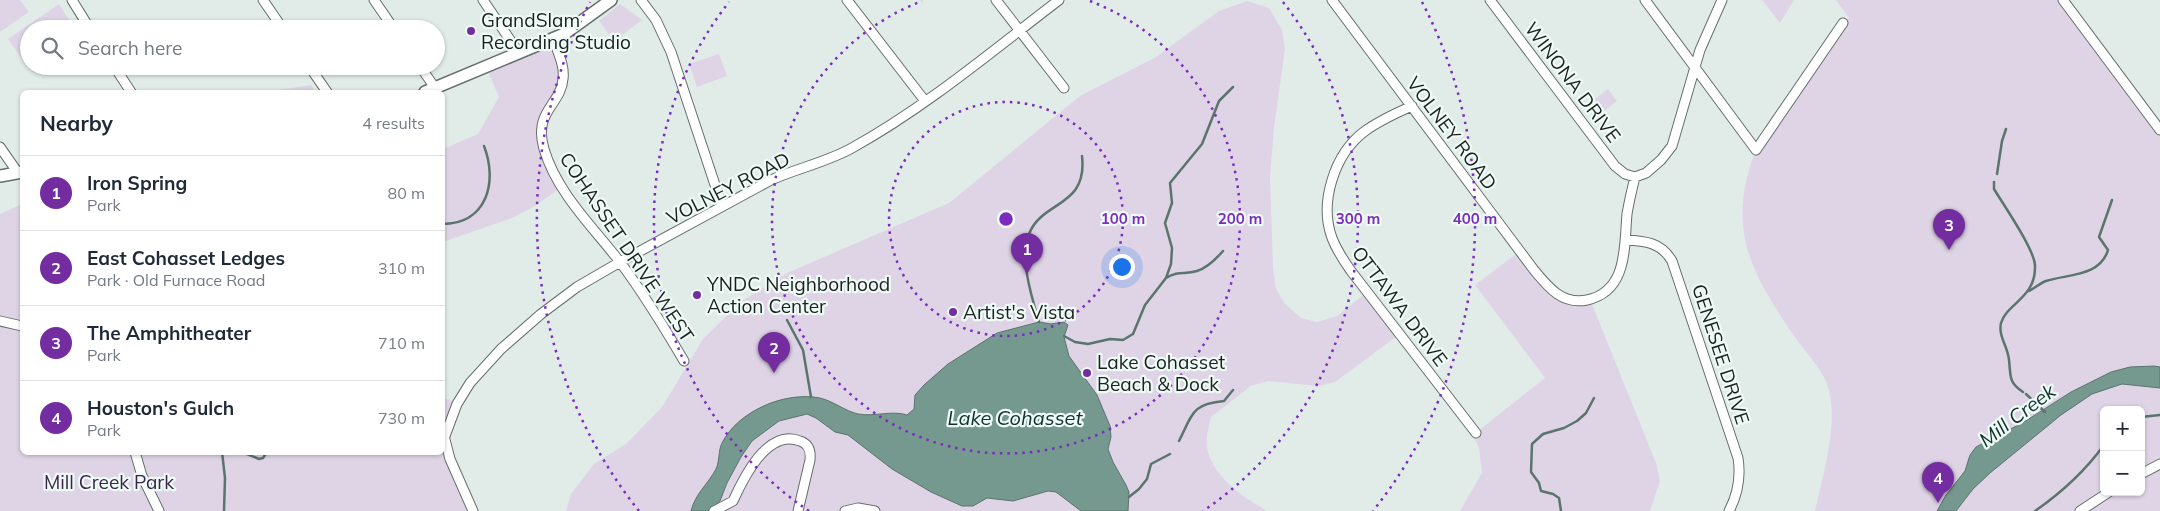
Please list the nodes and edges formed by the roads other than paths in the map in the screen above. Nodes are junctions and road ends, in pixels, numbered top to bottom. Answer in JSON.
{"nodes":[{"id":1,"x":72,"y":0,"type":"edge"},
{"id":2,"x":263,"y":0,"type":"edge"},
{"id":3,"x":374,"y":0,"type":"edge"},
{"id":4,"x":483,"y":0,"type":"edge"},
{"id":5,"x":610,"y":0,"type":"edge"},
{"id":6,"x":641,"y":0,"type":"edge"},
{"id":7,"x":847,"y":0,"type":"edge"},
{"id":8,"x":996,"y":0,"type":"edge"},
{"id":9,"x":1059,"y":0,"type":"edge"},
{"id":10,"x":1490,"y":0,"type":"edge"},
{"id":11,"x":1645,"y":0,"type":"edge"},
{"id":12,"x":1722,"y":0,"type":"edge"},
{"id":13,"x":2063,"y":0,"type":"edge"},
{"id":14,"x":1334,"y":1,"type":"edge"},
{"id":15,"x":84,"y":20,"type":"edge"},
{"id":16,"x":277,"y":20,"type":"edge"},
{"id":17,"x":388,"y":20,"type":"edge"},
{"id":18,"x":1842,"y":23,"type":"dead end"},
{"id":19,"x":1020,"y":30,"type":"junction"},
{"id":20,"x":553,"y":38,"type":"junction"},
{"id":21,"x":519,"y":53,"type":"junction"},
{"id":22,"x":1694,"y":66,"type":"junction"},
{"id":23,"x":120,"y":75,"type":"edge"},
{"id":24,"x":315,"y":75,"type":"edge"},
{"id":25,"x":424,"y":75,"type":"edge"},
{"id":26,"x":1064,"y":88,"type":"dead end"},
{"id":27,"x":131,"y":90,"type":"edge"},
{"id":28,"x":326,"y":90,"type":"edge"},
{"id":29,"x":430,"y":90,"type":"edge"},
{"id":30,"x":925,"y":101,"type":"junction"},
{"id":31,"x":1412,"y":106,"type":"junction"},
{"id":32,"x":2160,"y":130,"type":"edge"},
{"id":33,"x":0,"y":147,"type":"edge"},
{"id":34,"x":20,"y":173,"type":"edge"},
{"id":35,"x":0,"y":176,"type":"edge"},
{"id":36,"x":1635,"y":177,"type":"junction"},
{"id":37,"x":722,"y":206,"type":"junction"},
{"id":38,"x":1625,"y":240,"type":"junction"},
{"id":39,"x":620,"y":262,"type":"junction"},
{"id":40,"x":0,"y":321,"type":"edge"},
{"id":41,"x":20,"y":326,"type":"edge"},
{"id":42,"x":684,"y":361,"type":"dead end"},
{"id":43,"x":445,"y":432,"type":"edge"},
{"id":44,"x":1476,"y":433,"type":"dead end"},
{"id":45,"x":445,"y":438,"type":"edge"},
{"id":46,"x":136,"y":455,"type":"edge"},
{"id":47,"x":2160,"y":464,"type":"edge"},
{"id":48,"x":2145,"y":472,"type":"edge"},
{"id":49,"x":2103,"y":496,"type":"edge"},
{"id":50,"x":715,"y":510,"type":"edge"},
{"id":51,"x":158,"y":511,"type":"edge"},
{"id":52,"x":473,"y":511,"type":"edge"},
{"id":53,"x":798,"y":511,"type":"edge"},
{"id":54,"x":845,"y":511,"type":"edge"},
{"id":55,"x":875,"y":511,"type":"edge"},
{"id":56,"x":1729,"y":511,"type":"edge"},
{"id":57,"x":2080,"y":511,"type":"edge"}],
"edges":[{"from":1,"to":15,"type":"street"},
{"from":2,"to":16,"type":"street"},
{"from":3,"to":17,"type":"street"},
{"from":4,"to":21,"type":"street"},
{"from":5,"to":20,"type":"main road"},
{"from":6,"to":37,"type":"street"},
{"from":7,"to":30,"type":"street"},
{"from":8,"to":19,"type":"street"},
{"from":9,"to":19,"type":"street","name":"VOLNEY ROAD"},
{"from":10,"to":36,"type":"street","name":"WINONA DRIVE"},
{"from":11,"to":22,"type":"street"},
{"from":12,"to":22,"type":"street"},
{"from":13,"to":32,"type":"street"},
{"from":14,"to":31,"type":"street","name":"VOLNEY ROAD"},
{"from":18,"to":22,"type":"street"},
{"from":19,"to":26,"type":"street"},
{"from":19,"to":30,"type":"street","name":"VOLNEY ROAD"},
{"from":20,"to":21,"type":"main road"},
{"from":20,"to":39,"type":"street","name":"COHASSET DRIVE WEST"},
{"from":21,"to":29,"type":"main road"},
{"from":22,"to":36,"type":"street"},
{"from":23,"to":27,"type":"street"},
{"from":24,"to":28,"type":"street"},
{"from":25,"to":29,"type":"street"},
{"from":30,"to":37,"type":"street","name":"VOLNEY ROAD"},
{"from":31,"to":38,"type":"street","name":"VOLNEY ROAD"},
{"from":31,"to":44,"type":"street","name":"OTTAWA DRIVE"},
{"from":33,"to":34,"type":"street"},
{"from":34,"to":35,"type":"main road"},
{"from":36,"to":38,"type":"street","name":"VOLNEY ROAD"},
{"from":37,"to":39,"type":"street","name":"VOLNEY ROAD"},
{"from":38,"to":56,"type":"street","name":"GENESEE DRIVE"},
{"from":39,"to":42,"type":"street","name":"COHASSET DRIVE WEST"},
{"from":39,"to":43,"type":"street","name":"VOLNEY ROAD"},
{"from":40,"to":41,"type":"street"},
{"from":45,"to":52,"type":"street"},
{"from":46,"to":51,"type":"street"},
{"from":47,"to":48,"type":"street"},
{"from":49,"to":57,"type":"street"},
{"from":50,"to":53,"type":"street"},
{"from":54,"to":55,"type":"street"}]}
